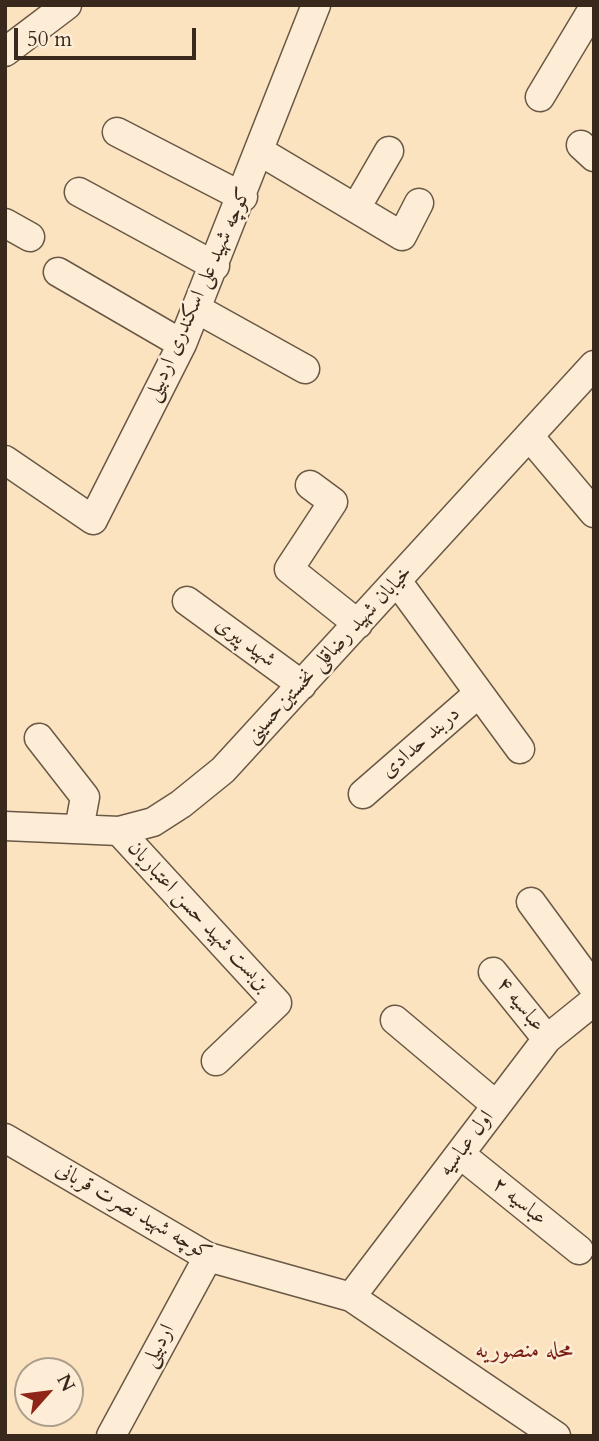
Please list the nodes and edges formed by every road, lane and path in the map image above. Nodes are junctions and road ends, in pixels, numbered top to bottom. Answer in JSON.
{"nodes":[{"id":1,"x":67,"y":5,"type":"edge"},
{"id":2,"x":316,"y":5,"type":"edge"},
{"id":3,"x":587,"y":10,"type":"edge"},
{"id":4,"x":5,"y":52,"type":"edge"},
{"id":5,"x":540,"y":97,"type":"dead end"},
{"id":6,"x":117,"y":132,"type":"dead end"},
{"id":7,"x":389,"y":151,"type":"dead end"},
{"id":8,"x":261,"y":152,"type":"junction"},
{"id":9,"x":79,"y":192,"type":"dead end"},
{"id":10,"x":243,"y":197,"type":"junction"},
{"id":11,"x":419,"y":203,"type":"dead end"},
{"id":12,"x":356,"y":208,"type":"junction"},
{"id":13,"x":5,"y":223,"type":"edge"},
{"id":14,"x":30,"y":237,"type":"dead end"},
{"id":15,"x":215,"y":266,"type":"junction"},
{"id":16,"x":58,"y":272,"type":"dead end"},
{"id":17,"x":197,"y":309,"type":"junction"},
{"id":18,"x":182,"y":344,"type":"junction"},
{"id":19,"x":594,"y":365,"type":"edge"},
{"id":20,"x":304,"y":369,"type":"dead end"},
{"id":21,"x":529,"y":436,"type":"junction"},
{"id":22,"x":5,"y":460,"type":"edge"},
{"id":23,"x":310,"y":485,"type":"dead end"},
{"id":24,"x":594,"y":513,"type":"edge"},
{"id":25,"x":397,"y":581,"type":"junction"},
{"id":26,"x":187,"y":601,"type":"dead end"},
{"id":27,"x":358,"y":624,"type":"junction"},
{"id":28,"x":302,"y":685,"type":"junction"},
{"id":29,"x":479,"y":692,"type":"junction"},
{"id":30,"x":39,"y":738,"type":"dead end"},
{"id":31,"x":520,"y":749,"type":"dead end"},
{"id":32,"x":363,"y":793,"type":"dead end"},
{"id":33,"x":5,"y":826,"type":"edge"},
{"id":34,"x":79,"y":829,"type":"junction"},
{"id":35,"x":119,"y":831,"type":"junction"},
{"id":36,"x":531,"y":902,"type":"dead end"},
{"id":37,"x":493,"y":972,"type":"dead end"},
{"id":38,"x":594,"y":988,"type":"edge"},
{"id":39,"x":594,"y":1002,"type":"edge"},
{"id":40,"x":395,"y":1020,"type":"dead end"},
{"id":41,"x":547,"y":1039,"type":"junction"},
{"id":42,"x":216,"y":1061,"type":"dead end"},
{"id":43,"x":496,"y":1105,"type":"junction"},
{"id":44,"x":6,"y":1140,"type":"edge"},
{"id":45,"x":460,"y":1154,"type":"junction"},
{"id":46,"x":579,"y":1250,"type":"dead end"},
{"id":47,"x":208,"y":1257,"type":"junction"},
{"id":48,"x":351,"y":1297,"type":"junction"},
{"id":49,"x":111,"y":1436,"type":"edge"},
{"id":50,"x":556,"y":1436,"type":"edge"}],
"edges":[{"from":1,"to":4,"type":"street"},
{"from":2,"to":8,"type":"street","name":"کوچه شهید علی اسکندری اردبیلی"},
{"from":3,"to":5,"type":"street"},
{"from":6,"to":10,"type":"street"},
{"from":7,"to":12,"type":"street"},
{"from":8,"to":10,"type":"street","name":"کوچه شهید علی اسکندری اردبیلی"},
{"from":8,"to":12,"type":"street"},
{"from":9,"to":15,"type":"street"},
{"from":10,"to":15,"type":"street","name":"کوچه شهید علی اسکندری اردبیلی"},
{"from":11,"to":12,"type":"street"},
{"from":13,"to":14,"type":"street"},
{"from":15,"to":17,"type":"street","name":"کوچه شهید علی اسکندری اردبیلی"},
{"from":16,"to":18,"type":"street"},
{"from":17,"to":18,"type":"street","name":"کوچه شهید علی اسکندری اردبیلی"},
{"from":17,"to":20,"type":"street"},
{"from":18,"to":22,"type":"street","name":"کوچه شهید علی اسکندری اردبیلی"},
{"from":19,"to":21,"type":"street","name":"خیابان شهید رضاقلی نخستین‌حسینی"},
{"from":21,"to":24,"type":"street"},
{"from":21,"to":25,"type":"street","name":"خیابان شهید رضاقلی نخستین‌حسینی"},
{"from":23,"to":27,"type":"street"},
{"from":25,"to":27,"type":"street","name":"خیابان شهید رضاقلی نخستین‌حسینی"},
{"from":25,"to":29,"type":"street","name":"دربند حدادی"},
{"from":26,"to":28,"type":"street","name":"شهید پیری"},
{"from":27,"to":28,"type":"street","name":"خیابان شهید رضاقلی نخستین‌حسینی"},
{"from":28,"to":35,"type":"street","name":"خیابان شهید رضاقلی نخستین‌حسینی"},
{"from":29,"to":31,"type":"street","name":"دربند حدادی"},
{"from":29,"to":32,"type":"street","name":"دربند حدادی"},
{"from":30,"to":34,"type":"street"},
{"from":33,"to":34,"type":"street","name":"خیابان شهید رضاقلی نخستین‌حسینی"},
{"from":34,"to":35,"type":"street","name":"خیابان شهید رضاقلی نخستین‌حسینی"},
{"from":35,"to":42,"type":"street","name":"بن‌بست شهید حسن اعتباریان"},
{"from":36,"to":38,"type":"street"},
{"from":37,"to":41,"type":"street","name":"عباسیه ۴"},
{"from":39,"to":41,"type":"street","name":"اول عباسیه"},
{"from":40,"to":43,"type":"street"},
{"from":41,"to":43,"type":"street","name":"اول عباسیه"},
{"from":43,"to":45,"type":"street","name":"اول عباسیه"},
{"from":44,"to":47,"type":"street","name":"کوچه شهید نصرت قربانی"},
{"from":45,"to":46,"type":"street","name":"عباسیه ۲"},
{"from":45,"to":48,"type":"street","name":"اول عباسیه"},
{"from":47,"to":48,"type":"street","name":"کوچه شهید نصرت قربانی"},
{"from":47,"to":49,"type":"street","name":"اردبیلی"},
{"from":48,"to":50,"type":"street","name":"کوچه شهید نصرت قربانی"}]}
